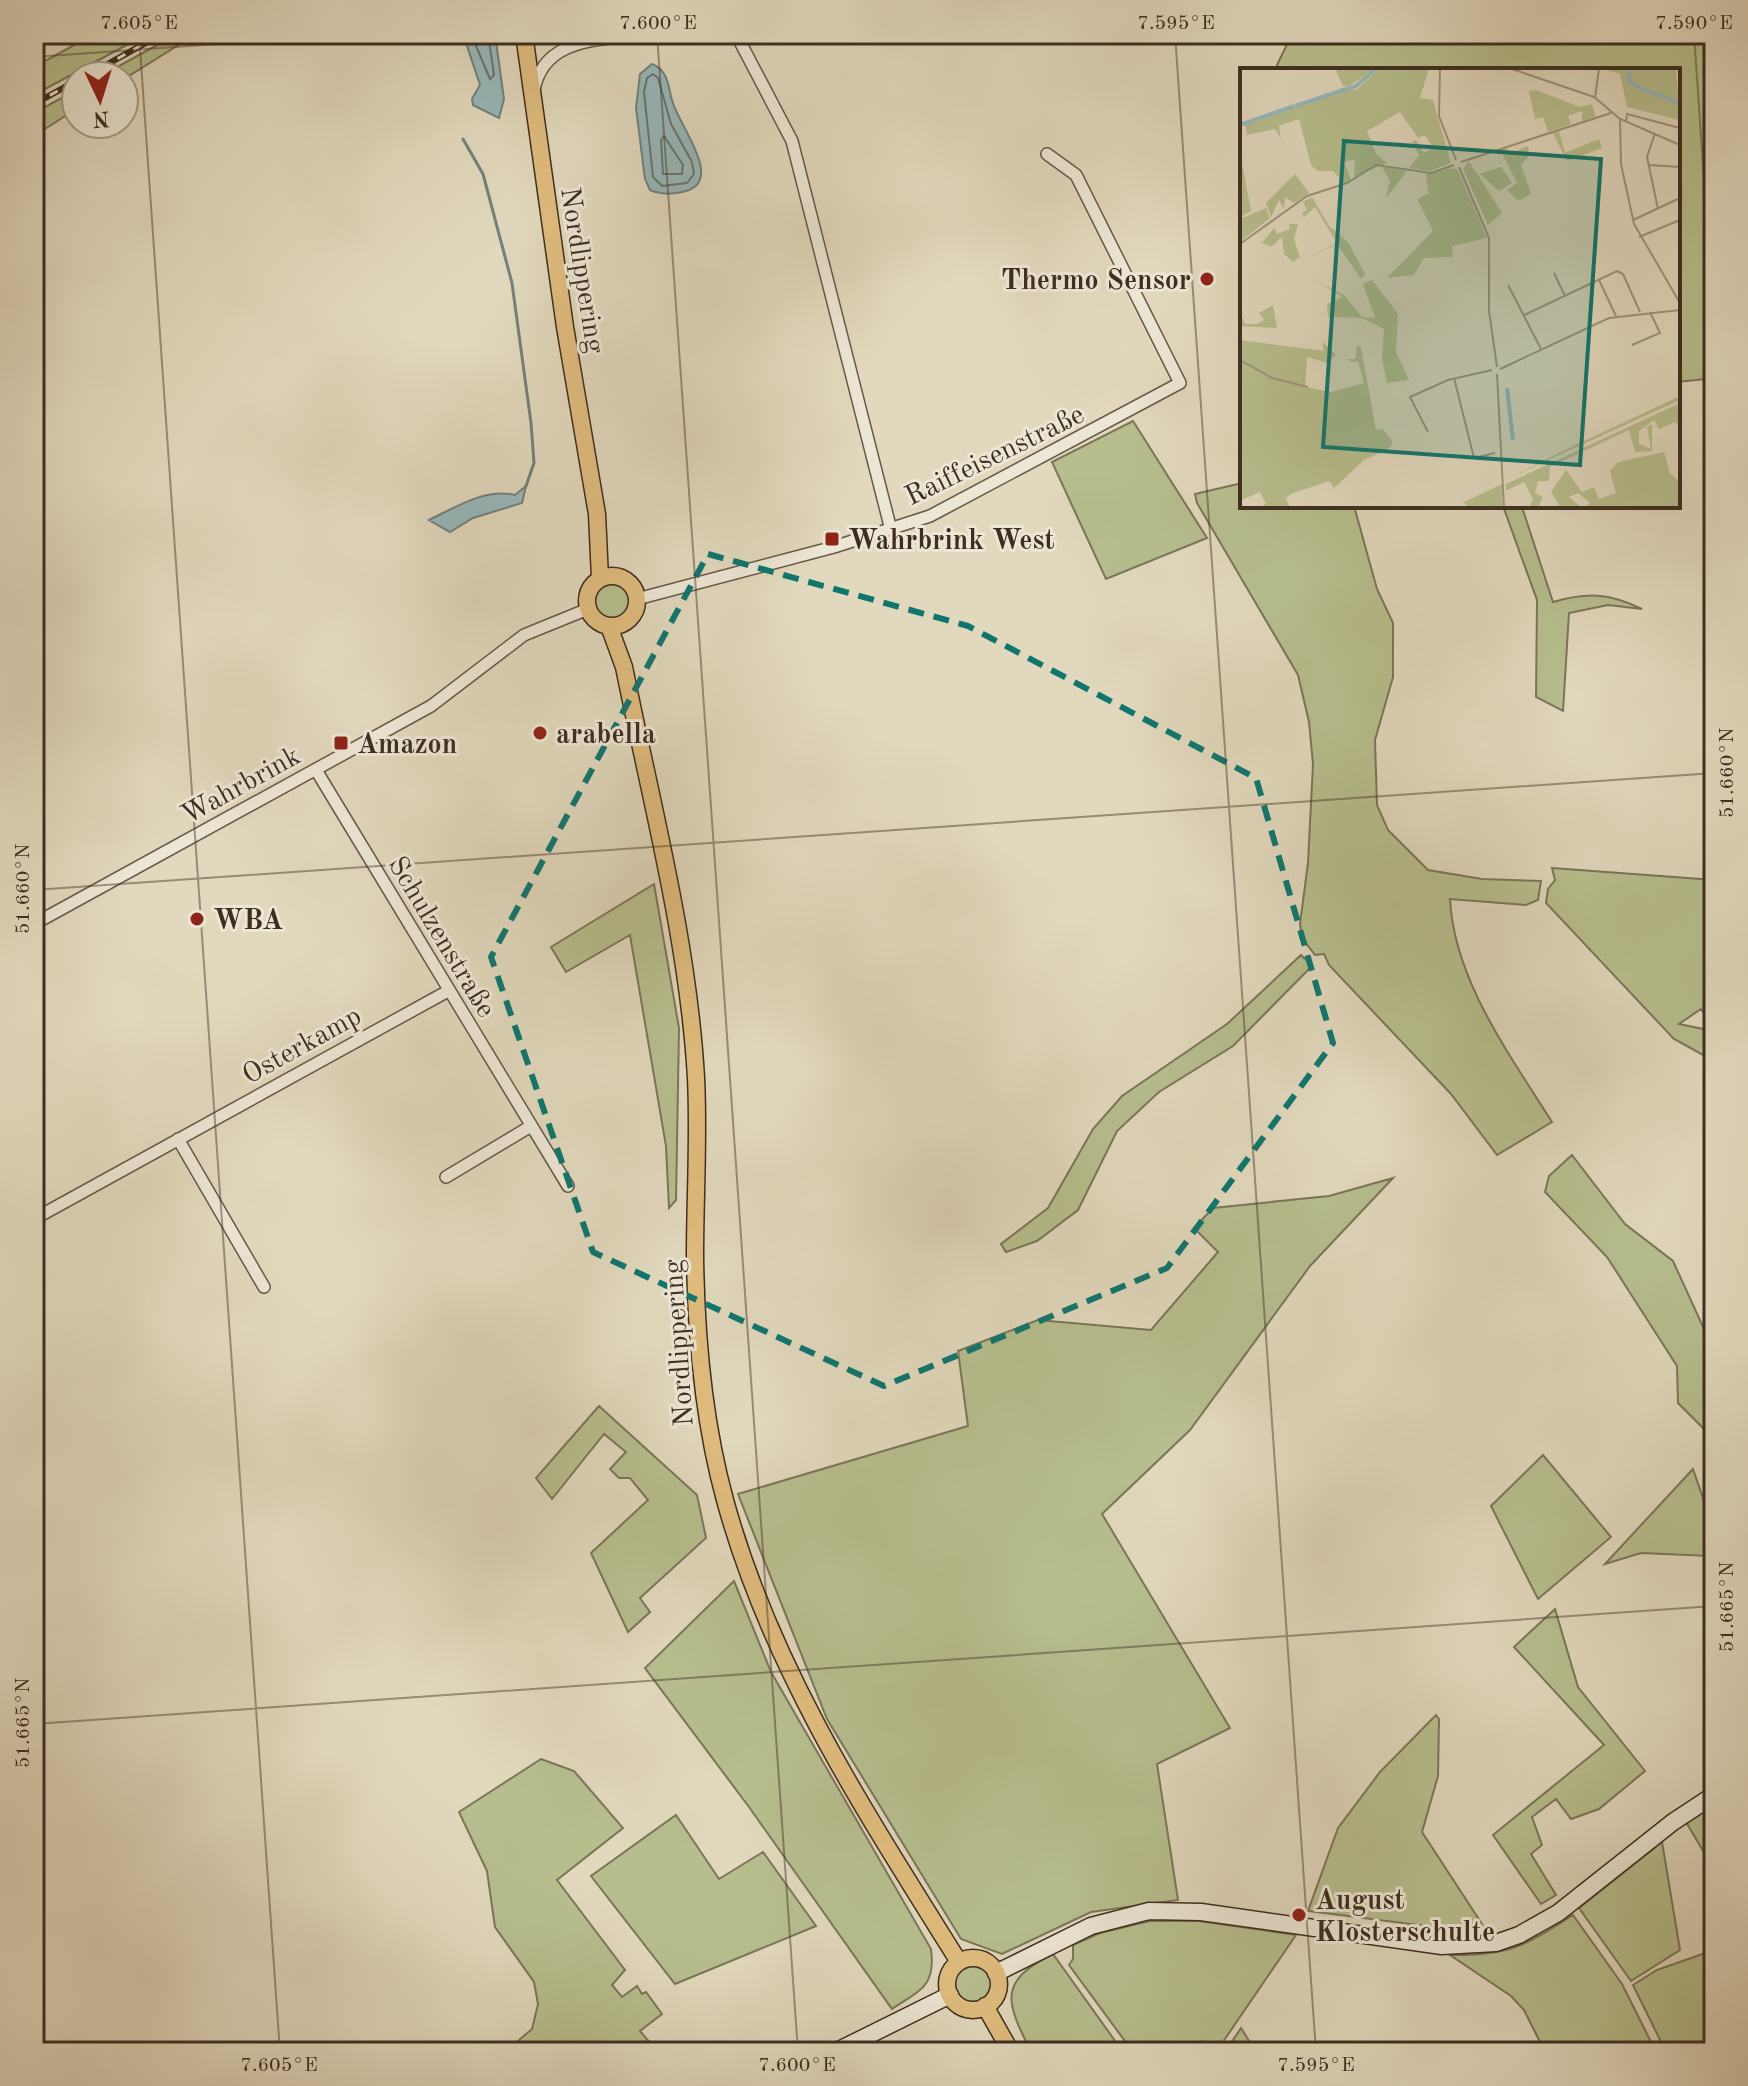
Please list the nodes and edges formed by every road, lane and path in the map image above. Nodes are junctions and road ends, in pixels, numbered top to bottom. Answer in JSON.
{"nodes":[{"id":1,"x":524,"y":34,"type":"edge"},
{"id":2,"x":550,"y":34,"type":"edge"},
{"id":3,"x":638,"y":34,"type":"edge"},
{"id":4,"x":736,"y":34,"type":"edge"},
{"id":5,"x":578,"y":42,"type":"junction"},
{"id":6,"x":532,"y":98,"type":"junction"},
{"id":7,"x":1047,"y":154,"type":"dead end"},
{"id":8,"x":891,"y":530,"type":"junction"},
{"id":9,"x":608,"y":577,"type":"junction"},
{"id":10,"x":637,"y":599,"type":"junction"},
{"id":11,"x":588,"y":609,"type":"junction"},
{"id":12,"x":617,"y":624,"type":"junction"},
{"id":13,"x":316,"y":770,"type":"junction"},
{"id":14,"x":34,"y":924,"type":"edge"},
{"id":15,"x":448,"y":991,"type":"junction"},
{"id":16,"x":531,"y":1126,"type":"junction"},
{"id":17,"x":178,"y":1139,"type":"junction"},
{"id":18,"x":446,"y":1177,"type":"dead end"},
{"id":19,"x":568,"y":1186,"type":"dead end"},
{"id":20,"x":34,"y":1219,"type":"edge"},
{"id":21,"x":264,"y":1287,"type":"dead end"},
{"id":22,"x":1714,"y":1795,"type":"edge"},
{"id":23,"x":959,"y":1962,"type":"junction"},
{"id":24,"x":996,"y":1973,"type":"junction"},
{"id":25,"x":950,"y":1995,"type":"junction"},
{"id":26,"x":985,"y":2006,"type":"junction"},
{"id":27,"x":835,"y":2052,"type":"edge"},
{"id":28,"x":1011,"y":2052,"type":"edge"}],
"edges":[{"from":1,"to":6,"type":"main road","name":"Nordlippering"},
{"from":2,"to":5,"type":"street"},
{"from":3,"to":5,"type":"street"},
{"from":4,"to":8,"type":"street"},
{"from":5,"to":6,"type":"street"},
{"from":6,"to":9,"type":"main road","name":"Nordlippering"},
{"from":7,"to":8,"type":"street","name":"Raiffeisenstraße"},
{"from":8,"to":10,"type":"street","name":"Raiffeisenstraße"},
{"from":9,"to":10,"type":"main road"},
{"from":9,"to":11,"type":"main road"},
{"from":10,"to":12,"type":"main road"},
{"from":11,"to":12,"type":"main road"},
{"from":11,"to":13,"type":"street","name":"Wahrbrink"},
{"from":12,"to":23,"type":"main road","name":"Nordlippering"},
{"from":13,"to":14,"type":"street","name":"Wahrbrink"},
{"from":13,"to":15,"type":"street","name":"Schulzenstraße"},
{"from":15,"to":16,"type":"street","name":"Schulzenstraße"},
{"from":15,"to":17,"type":"street","name":"Osterkamp"},
{"from":16,"to":18,"type":"street"},
{"from":16,"to":19,"type":"street","name":"Schulzenstraße"},
{"from":17,"to":20,"type":"street","name":"Osterkamp"},
{"from":17,"to":21,"type":"street"},
{"from":22,"to":24,"type":"street"},
{"from":23,"to":24,"type":"main road"},
{"from":23,"to":25,"type":"main road"},
{"from":24,"to":26,"type":"main road"},
{"from":25,"to":26,"type":"main road"},
{"from":25,"to":27,"type":"street"},
{"from":26,"to":28,"type":"main road"}]}
